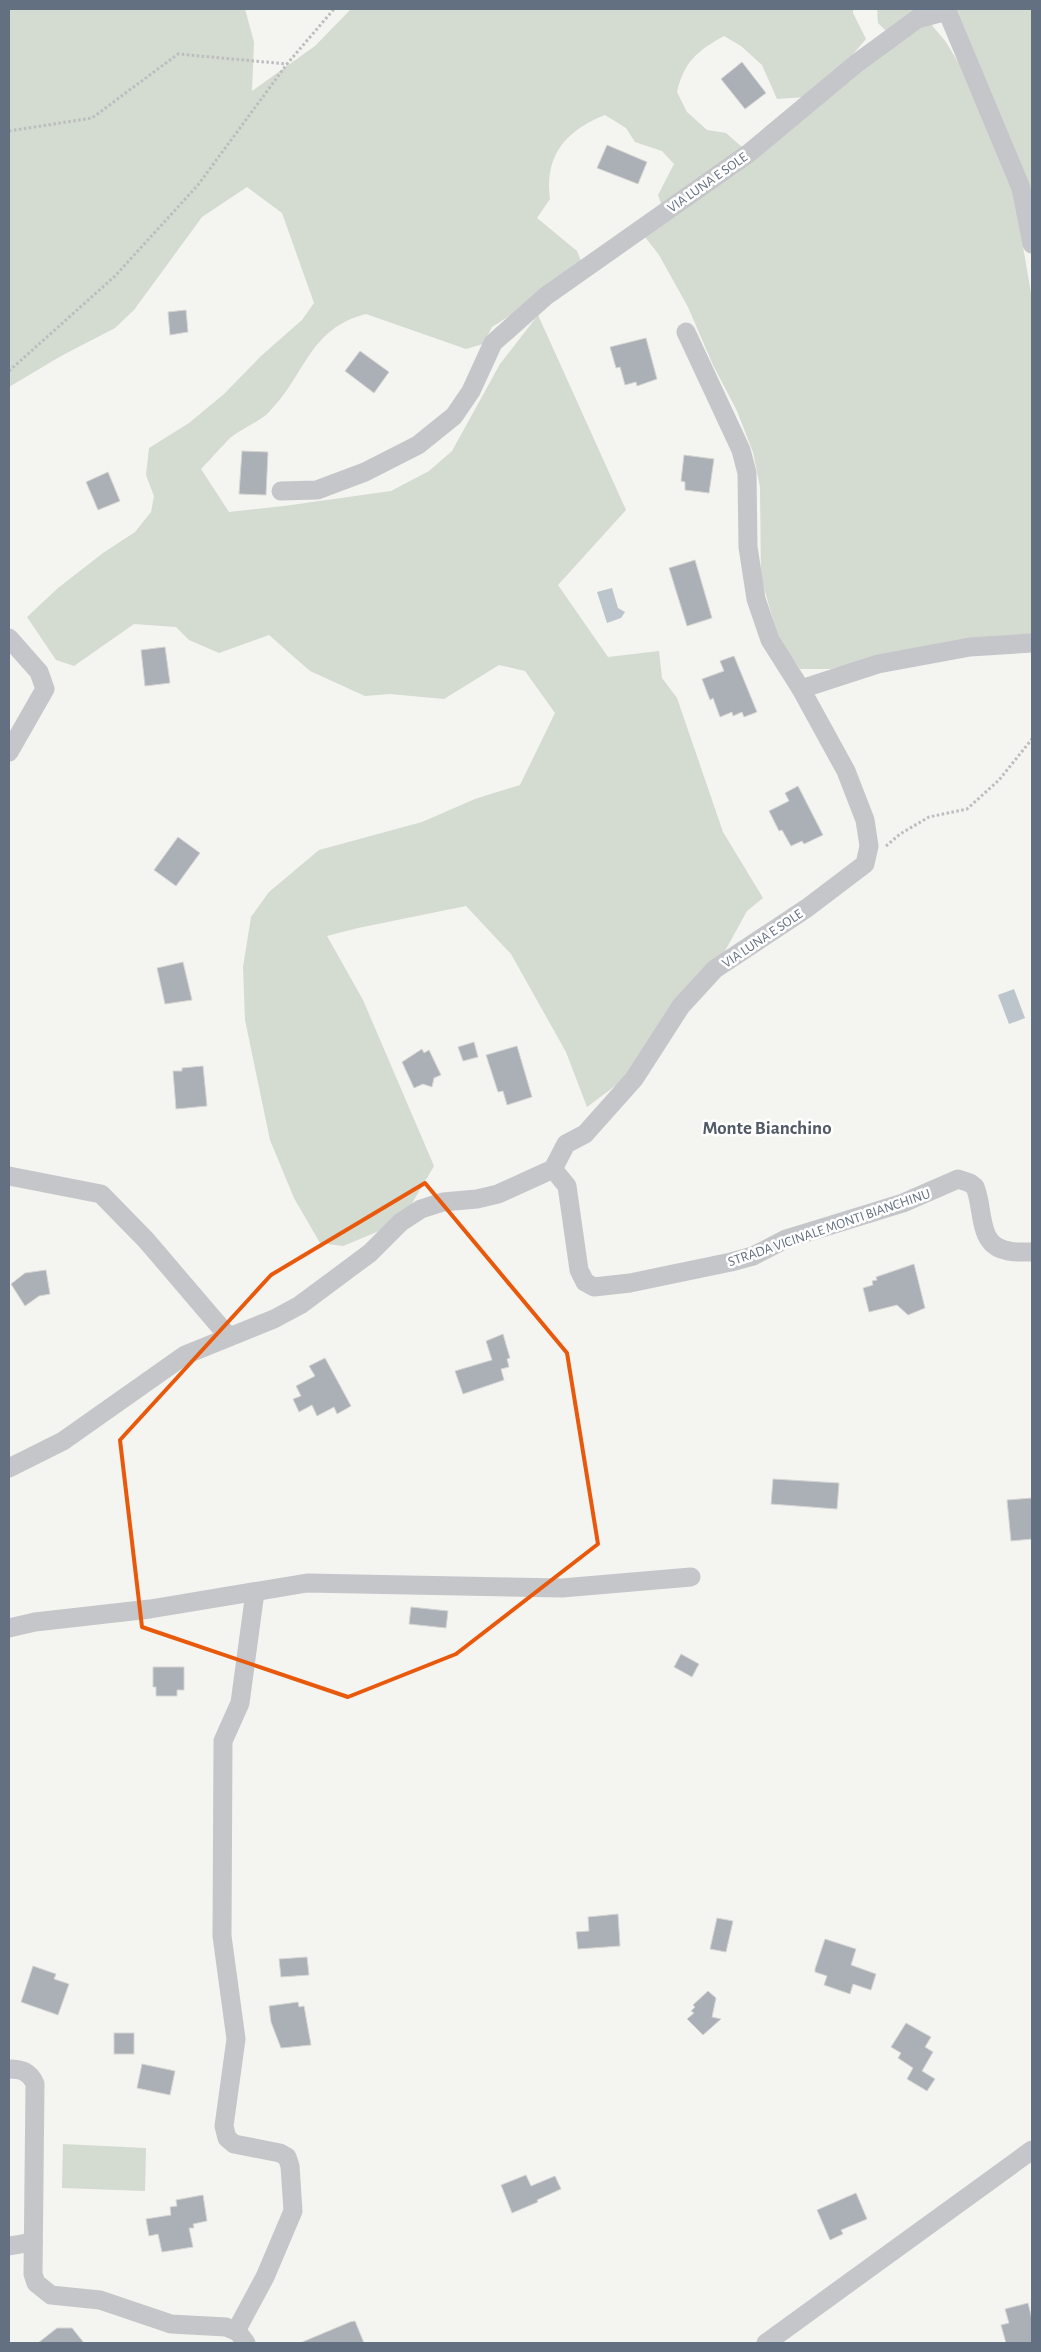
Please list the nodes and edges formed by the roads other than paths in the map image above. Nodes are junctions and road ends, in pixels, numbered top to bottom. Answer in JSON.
{"nodes":[{"id":1,"x":1032,"y":244,"type":"edge"},
{"id":2,"x":686,"y":332,"type":"dead end"},
{"id":3,"x":281,"y":491,"type":"dead end"},
{"id":4,"x":9,"y":638,"type":"edge"},
{"id":5,"x":1032,"y":643,"type":"edge"},
{"id":6,"x":801,"y":689,"type":"junction"},
{"id":7,"x":9,"y":752,"type":"edge"},
{"id":8,"x":553,"y":1169,"type":"junction"},
{"id":9,"x":9,"y":1176,"type":"edge"},
{"id":10,"x":1032,"y":1252,"type":"edge"},
{"id":11,"x":228,"y":1336,"type":"junction"},
{"id":12,"x":9,"y":1468,"type":"edge"},
{"id":13,"x":691,"y":1577,"type":"dead end"},
{"id":14,"x":255,"y":1592,"type":"junction"},
{"id":15,"x":9,"y":1628,"type":"edge"},
{"id":16,"x":9,"y":2069,"type":"edge"},
{"id":17,"x":1032,"y":2150,"type":"edge"},
{"id":18,"x":33,"y":2242,"type":"junction"},
{"id":19,"x":9,"y":2246,"type":"edge"},
{"id":20,"x":241,"y":2337,"type":"edge"},
{"id":21,"x":766,"y":2343,"type":"edge"}],
"edges":[{"from":1,"to":3,"type":"street","name":"VIA LUNA E SOLE"},
{"from":2,"to":6,"type":"street"},
{"from":4,"to":7,"type":"street"},
{"from":5,"to":6,"type":"street"},
{"from":6,"to":8,"type":"street","name":"VIA LUNA E SOLE"},
{"from":8,"to":10,"type":"street","name":"STRADA VICINALE MONTI BIANCHINU"},
{"from":8,"to":11,"type":"street"},
{"from":9,"to":11,"type":"street"},
{"from":11,"to":12,"type":"street"},
{"from":13,"to":14,"type":"street"},
{"from":14,"to":15,"type":"street"},
{"from":14,"to":20,"type":"street"},
{"from":16,"to":18,"type":"street"},
{"from":17,"to":21,"type":"street"},
{"from":18,"to":19,"type":"street"},
{"from":18,"to":20,"type":"street"}]}
